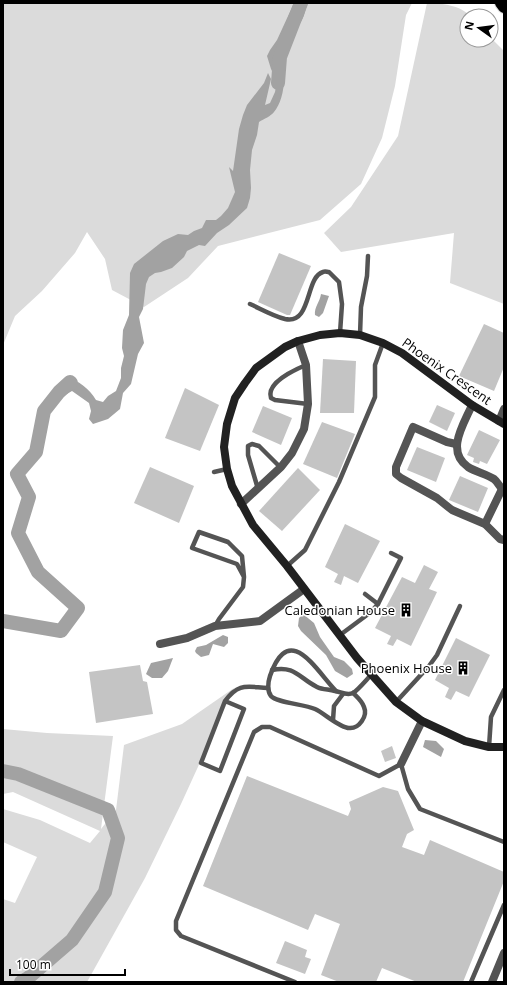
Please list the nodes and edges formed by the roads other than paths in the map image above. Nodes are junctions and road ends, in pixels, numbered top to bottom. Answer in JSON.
{"nodes":[{"id":1,"x":501,"y":3,"type":"edge"},
{"id":2,"x":504,"y":7,"type":"edge"},
{"id":3,"x":368,"y":256,"type":"dead end"},
{"id":4,"x":250,"y":304,"type":"dead end"},
{"id":5,"x":340,"y":333,"type":"junction"},
{"id":6,"x":360,"y":335,"type":"junction"},
{"id":7,"x":298,"y":341,"type":"junction"},
{"id":8,"x":383,"y":343,"type":"junction"},
{"id":9,"x":306,"y":365,"type":"junction"},
{"id":10,"x":308,"y":404,"type":"junction"},
{"id":11,"x":472,"y":405,"type":"junction"},
{"id":12,"x":504,"y":409,"type":"edge"},
{"id":13,"x":501,"y":422,"type":"edge"},
{"id":14,"x":456,"y":444,"type":"junction"},
{"id":15,"x":280,"y":467,"type":"junction"},
{"id":16,"x":227,"y":469,"type":"junction"},
{"id":17,"x":214,"y":472,"type":"dead end"},
{"id":18,"x":258,"y":489,"type":"junction"},
{"id":19,"x":503,"y":490,"type":"edge"},
{"id":20,"x":241,"y":504,"type":"junction"},
{"id":21,"x":485,"y":524,"type":"junction"},
{"id":22,"x":504,"y":540,"type":"edge"},
{"id":23,"x":392,"y":553,"type":"dead end"},
{"id":24,"x":287,"y":566,"type":"junction"},
{"id":25,"x":244,"y":577,"type":"junction"},
{"id":26,"x":304,"y":589,"type":"junction"},
{"id":27,"x":365,"y":594,"type":"dead end"},
{"id":28,"x":378,"y":604,"type":"junction"},
{"id":29,"x":460,"y":606,"type":"dead end"},
{"id":30,"x":215,"y":626,"type":"junction"},
{"id":31,"x":340,"y":636,"type":"junction"},
{"id":32,"x":160,"y":644,"type":"dead end"},
{"id":33,"x":272,"y":670,"type":"junction"},
{"id":34,"x":371,"y":675,"type":"junction"},
{"id":35,"x":268,"y":688,"type":"junction"},
{"id":36,"x":504,"y":690,"type":"edge"},
{"id":37,"x":336,"y":691,"type":"junction"},
{"id":38,"x":353,"y":693,"type":"junction"},
{"id":39,"x":343,"y":694,"type":"junction"},
{"id":40,"x":225,"y":701,"type":"junction"},
{"id":41,"x":396,"y":702,"type":"junction"},
{"id":42,"x":333,"y":720,"type":"junction"},
{"id":43,"x":422,"y":721,"type":"junction"},
{"id":44,"x":489,"y":746,"type":"junction"},
{"id":45,"x":504,"y":747,"type":"edge"},
{"id":46,"x":401,"y":764,"type":"junction"},
{"id":47,"x":504,"y":842,"type":"edge"},
{"id":48,"x":504,"y":905,"type":"edge"},
{"id":49,"x":504,"y":953,"type":"edge"},
{"id":50,"x":295,"y":982,"type":"edge"},
{"id":51,"x":471,"y":982,"type":"edge"},
{"id":52,"x":492,"y":982,"type":"edge"}],
"edges":[{"from":1,"to":2,"type":"highway"},
{"from":3,"to":6,"type":"lane"},
{"from":4,"to":5,"type":"lane"},
{"from":5,"to":6,"type":"street","name":"Phoenix Crescent"},
{"from":5,"to":7,"type":"street","name":"Phoenix Crescent"},
{"from":6,"to":8,"type":"street","name":"Phoenix Crescent"},
{"from":7,"to":9,"type":"street"},
{"from":7,"to":16,"type":"street","name":"Phoenix Crescent"},
{"from":8,"to":11,"type":"street","name":"Phoenix Crescent"},
{"from":8,"to":24,"type":"lane"},
{"from":9,"to":10,"type":"street"},
{"from":9,"to":10,"type":"lane"},
{"from":10,"to":15,"type":"street"},
{"from":11,"to":13,"type":"street","name":"Phoenix Crescent"},
{"from":11,"to":14,"type":"street"},
{"from":12,"to":13,"type":"street"},
{"from":14,"to":19,"type":"street"},
{"from":14,"to":21,"type":"street"},
{"from":15,"to":18,"type":"street"},
{"from":15,"to":18,"type":"lane"},
{"from":16,"to":17,"type":"lane"},
{"from":16,"to":20,"type":"street","name":"Phoenix Crescent"},
{"from":18,"to":20,"type":"street"},
{"from":19,"to":21,"type":"street"},
{"from":20,"to":24,"type":"street","name":"Phoenix Crescent"},
{"from":21,"to":22,"type":"street"},
{"from":23,"to":28,"type":"lane"},
{"from":24,"to":26,"type":"street","name":"Phoenix Crescent"},
{"from":25,"to":25,"type":"lane"},
{"from":25,"to":30,"type":"lane"},
{"from":26,"to":30,"type":"street"},
{"from":26,"to":31,"type":"street","name":"Phoenix Crescent"},
{"from":27,"to":28,"type":"lane"},
{"from":28,"to":31,"type":"lane"},
{"from":29,"to":41,"type":"lane"},
{"from":30,"to":32,"type":"street"},
{"from":31,"to":34,"type":"street","name":"Phoenix Crescent"},
{"from":33,"to":35,"type":"lane"},
{"from":33,"to":37,"type":"lane"},
{"from":33,"to":37,"type":"lane"},
{"from":34,"to":38,"type":"lane"},
{"from":34,"to":41,"type":"street","name":"Phoenix Crescent"},
{"from":35,"to":40,"type":"lane"},
{"from":35,"to":42,"type":"lane"},
{"from":36,"to":44,"type":"lane"},
{"from":37,"to":39,"type":"lane"},
{"from":38,"to":39,"type":"lane"},
{"from":38,"to":42,"type":"lane"},
{"from":39,"to":42,"type":"lane"},
{"from":40,"to":40,"type":"lane"},
{"from":41,"to":43,"type":"street","name":"Phoenix Crescent"},
{"from":43,"to":44,"type":"street","name":"Phoenix Crescent"},
{"from":43,"to":46,"type":"street"},
{"from":44,"to":45,"type":"street","name":"Phoenix Crescent"},
{"from":46,"to":47,"type":"lane"},
{"from":46,"to":50,"type":"lane"},
{"from":48,"to":51,"type":"lane"},
{"from":49,"to":52,"type":"street"}]}
